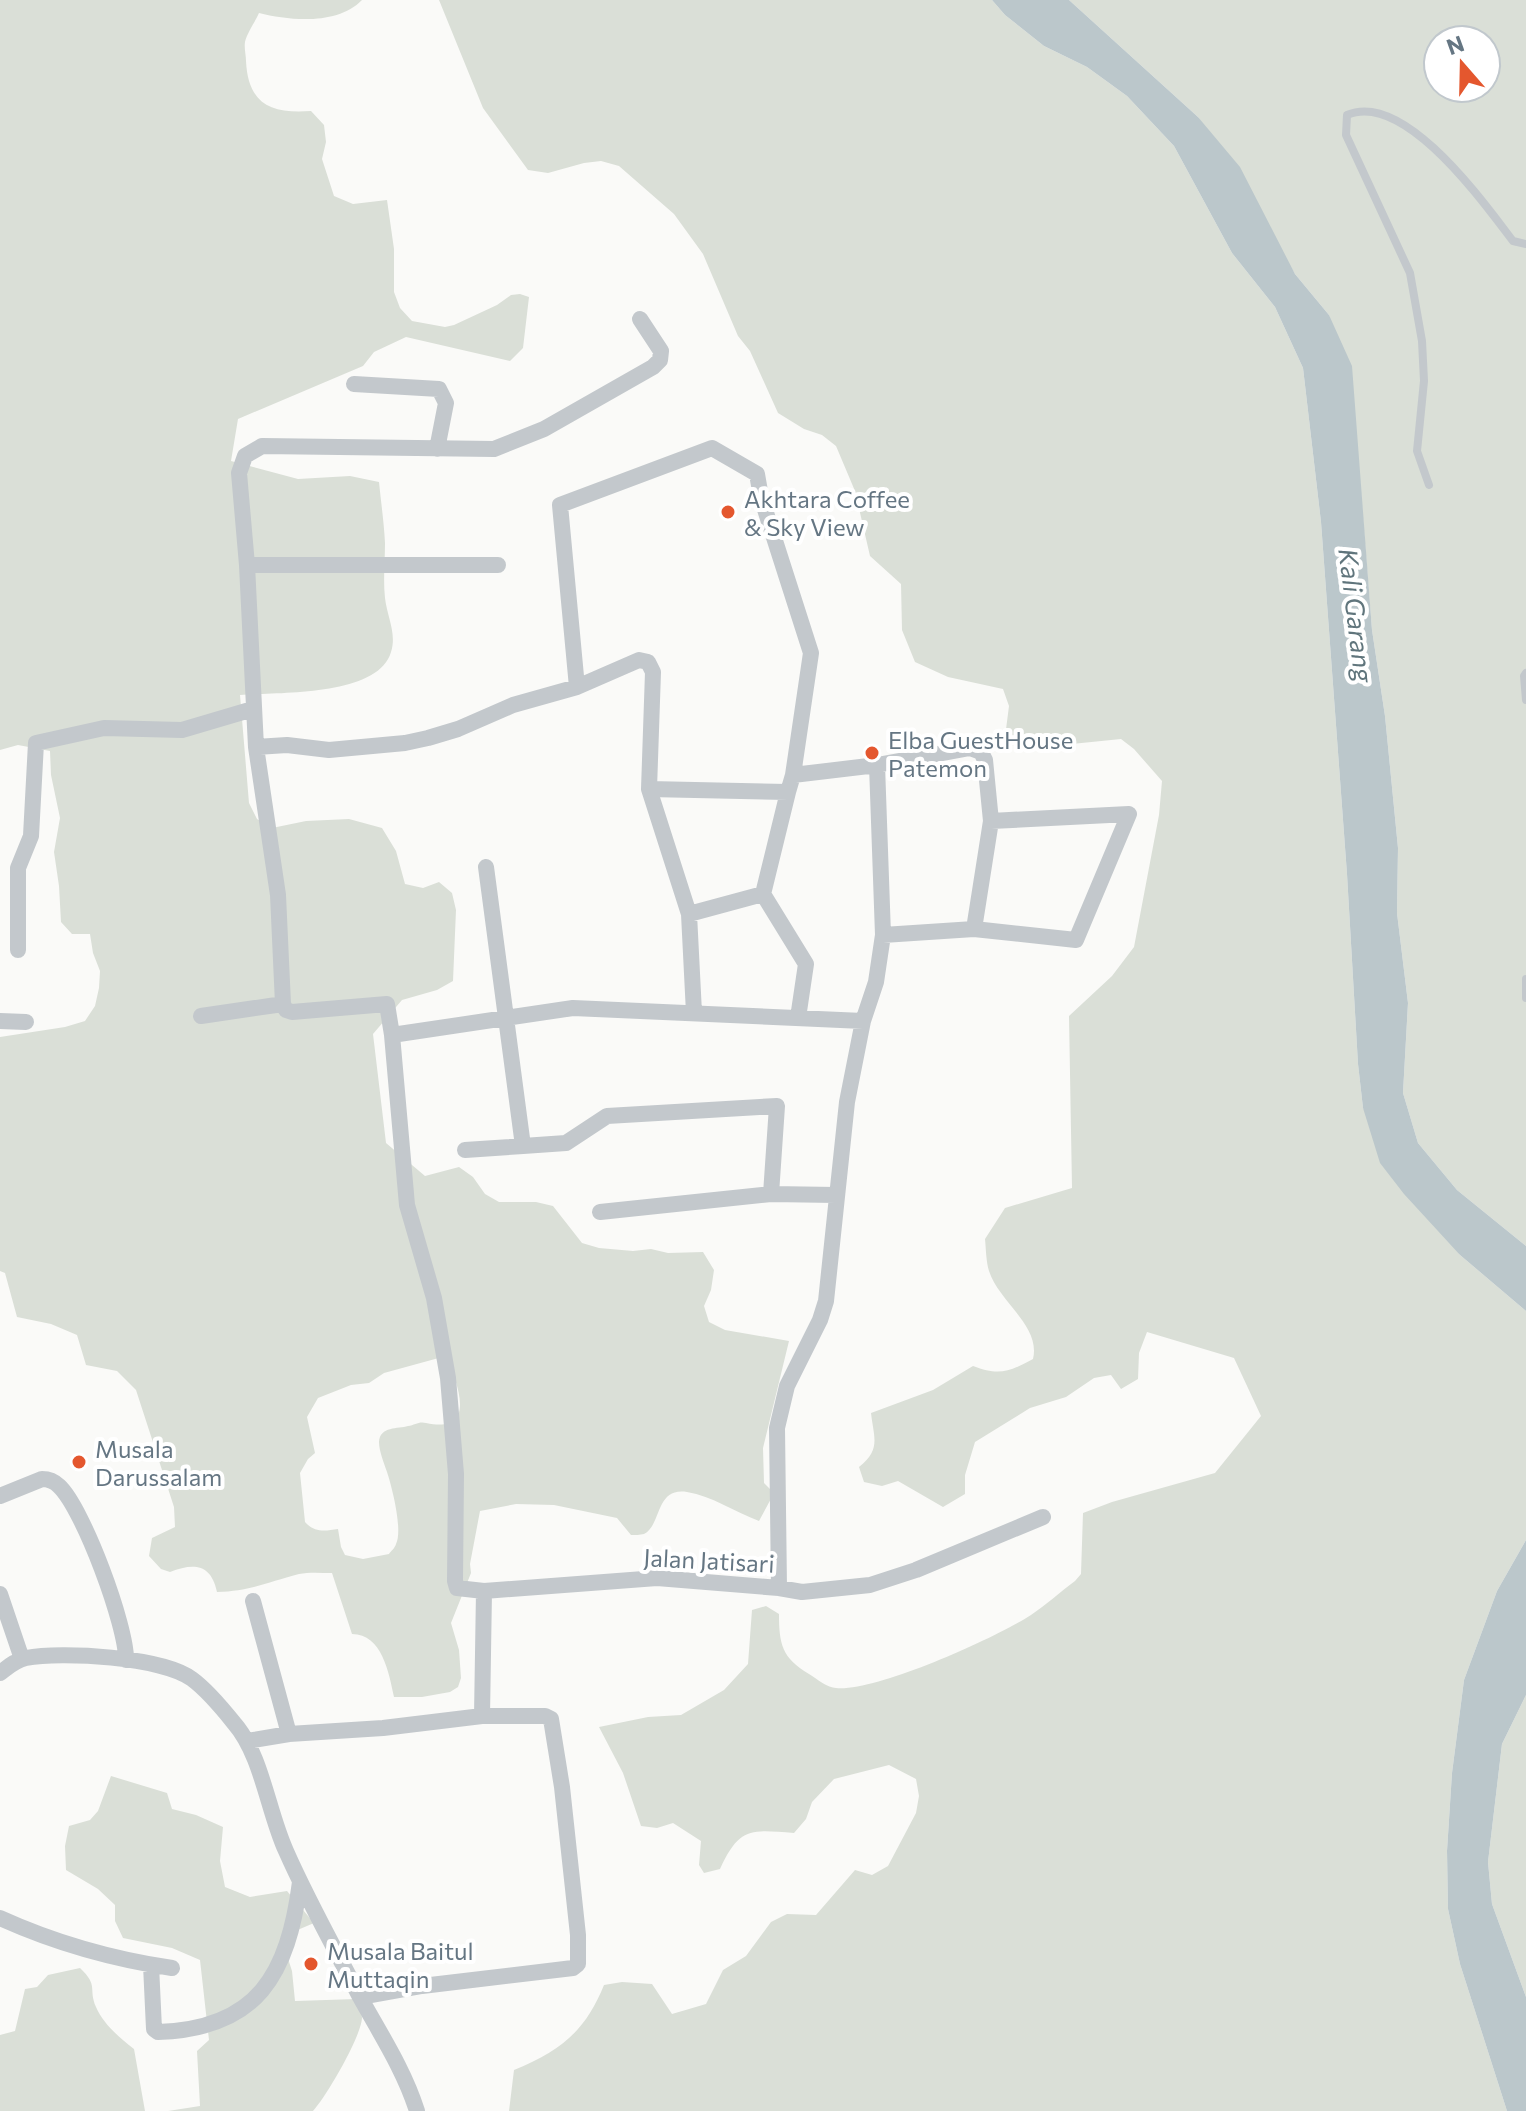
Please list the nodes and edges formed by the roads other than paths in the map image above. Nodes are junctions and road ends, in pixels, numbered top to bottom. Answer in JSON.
{"nodes":[{"id":1,"x":1526,"y":244,"type":"edge"},
{"id":2,"x":640,"y":319,"type":"dead end"},
{"id":3,"x":354,"y":384,"type":"dead end"},
{"id":4,"x":437,"y":449,"type":"junction"},
{"id":5,"x":1429,"y":485,"type":"dead end"},
{"id":6,"x":247,"y":565,"type":"junction"},
{"id":7,"x":498,"y":565,"type":"dead end"},
{"id":8,"x":1526,"y":673,"type":"edge"},
{"id":9,"x":577,"y":687,"type":"junction"},
{"id":10,"x":1526,"y":700,"type":"edge"},
{"id":11,"x":253,"y":709,"type":"junction"},
{"id":12,"x":256,"y":747,"type":"junction"},
{"id":13,"x":877,"y":765,"type":"junction"},
{"id":14,"x":793,"y":775,"type":"junction"},
{"id":15,"x":649,"y":789,"type":"junction"},
{"id":16,"x":788,"y":792,"type":"junction"},
{"id":17,"x":991,"y":821,"type":"junction"},
{"id":18,"x":486,"y":867,"type":"dead end"},
{"id":19,"x":763,"y":894,"type":"junction"},
{"id":20,"x":689,"y":914,"type":"junction"},
{"id":21,"x":974,"y":929,"type":"junction"},
{"id":22,"x":883,"y":935,"type":"junction"},
{"id":23,"x":18,"y":950,"type":"dead end"},
{"id":24,"x":1526,"y":979,"type":"edge"},
{"id":25,"x":1526,"y":998,"type":"edge"},
{"id":26,"x":283,"y":1004,"type":"junction"},
{"id":27,"x":694,"y":1013,"type":"junction"},
{"id":28,"x":201,"y":1016,"type":"dead end"},
{"id":29,"x":507,"y":1018,"type":"junction"},
{"id":30,"x":798,"y":1018,"type":"junction"},
{"id":31,"x":0,"y":1021,"type":"edge"},
{"id":32,"x":863,"y":1021,"type":"junction"},
{"id":33,"x":26,"y":1022,"type":"dead end"},
{"id":34,"x":392,"y":1035,"type":"junction"},
{"id":35,"x":523,"y":1146,"type":"junction"},
{"id":36,"x":465,"y":1150,"type":"dead end"},
{"id":37,"x":771,"y":1194,"type":"junction"},
{"id":38,"x":836,"y":1195,"type":"junction"},
{"id":39,"x":600,"y":1212,"type":"dead end"},
{"id":40,"x":0,"y":1496,"type":"edge"},
{"id":41,"x":1043,"y":1517,"type":"dead end"},
{"id":42,"x":779,"y":1588,"type":"junction"},
{"id":43,"x":484,"y":1591,"type":"junction"},
{"id":44,"x":0,"y":1594,"type":"edge"},
{"id":45,"x":253,"y":1601,"type":"dead end"},
{"id":46,"x":22,"y":1659,"type":"junction"},
{"id":47,"x":126,"y":1660,"type":"junction"},
{"id":48,"x":0,"y":1673,"type":"edge"},
{"id":49,"x":482,"y":1716,"type":"junction"},
{"id":50,"x":289,"y":1734,"type":"junction"},
{"id":51,"x":247,"y":1741,"type":"junction"},
{"id":52,"x":301,"y":1882,"type":"junction"},
{"id":53,"x":0,"y":1918,"type":"edge"},
{"id":54,"x":151,"y":1965,"type":"junction"},
{"id":55,"x":172,"y":1968,"type":"dead end"},
{"id":56,"x":361,"y":1997,"type":"junction"},
{"id":57,"x":417,"y":2111,"type":"edge"}],
"edges":[{"from":1,"to":5,"type":"lane"},
{"from":2,"to":4,"type":"street"},
{"from":3,"to":4,"type":"street"},
{"from":4,"to":6,"type":"street"},
{"from":6,"to":7,"type":"street"},
{"from":6,"to":11,"type":"street"},
{"from":8,"to":10,"type":"lane"},
{"from":9,"to":12,"type":"street"},
{"from":9,"to":14,"type":"street"},
{"from":9,"to":15,"type":"street"},
{"from":11,"to":12,"type":"street"},
{"from":11,"to":23,"type":"street"},
{"from":12,"to":26,"type":"street"},
{"from":13,"to":14,"type":"street"},
{"from":13,"to":17,"type":"street"},
{"from":13,"to":22,"type":"street"},
{"from":14,"to":16,"type":"street"},
{"from":15,"to":16,"type":"street"},
{"from":15,"to":20,"type":"street"},
{"from":16,"to":19,"type":"street"},
{"from":17,"to":21,"type":"street"},
{"from":17,"to":21,"type":"street"},
{"from":18,"to":29,"type":"street"},
{"from":19,"to":20,"type":"street"},
{"from":19,"to":30,"type":"street"},
{"from":20,"to":27,"type":"street"},
{"from":21,"to":22,"type":"street"},
{"from":22,"to":32,"type":"street"},
{"from":24,"to":25,"type":"lane"},
{"from":26,"to":28,"type":"street"},
{"from":26,"to":34,"type":"street"},
{"from":27,"to":29,"type":"street"},
{"from":27,"to":30,"type":"street"},
{"from":29,"to":34,"type":"street"},
{"from":29,"to":35,"type":"street"},
{"from":30,"to":32,"type":"street"},
{"from":31,"to":33,"type":"street"},
{"from":32,"to":38,"type":"street"},
{"from":34,"to":43,"type":"street"},
{"from":35,"to":36,"type":"street"},
{"from":35,"to":37,"type":"street"},
{"from":37,"to":38,"type":"street"},
{"from":37,"to":39,"type":"street"},
{"from":38,"to":42,"type":"street"},
{"from":40,"to":47,"type":"street"},
{"from":41,"to":42,"type":"street","name":"Jalan Jatisari"},
{"from":42,"to":43,"type":"street","name":"Jalan Jatisari"},
{"from":43,"to":49,"type":"street"},
{"from":44,"to":46,"type":"street"},
{"from":45,"to":50,"type":"street"},
{"from":46,"to":47,"type":"street"},
{"from":46,"to":48,"type":"street"},
{"from":47,"to":51,"type":"street"},
{"from":49,"to":50,"type":"street"},
{"from":49,"to":56,"type":"street"},
{"from":50,"to":51,"type":"street"},
{"from":51,"to":52,"type":"street"},
{"from":52,"to":54,"type":"street"},
{"from":52,"to":56,"type":"street"},
{"from":53,"to":54,"type":"street"},
{"from":54,"to":55,"type":"street"},
{"from":56,"to":57,"type":"street"}]}
